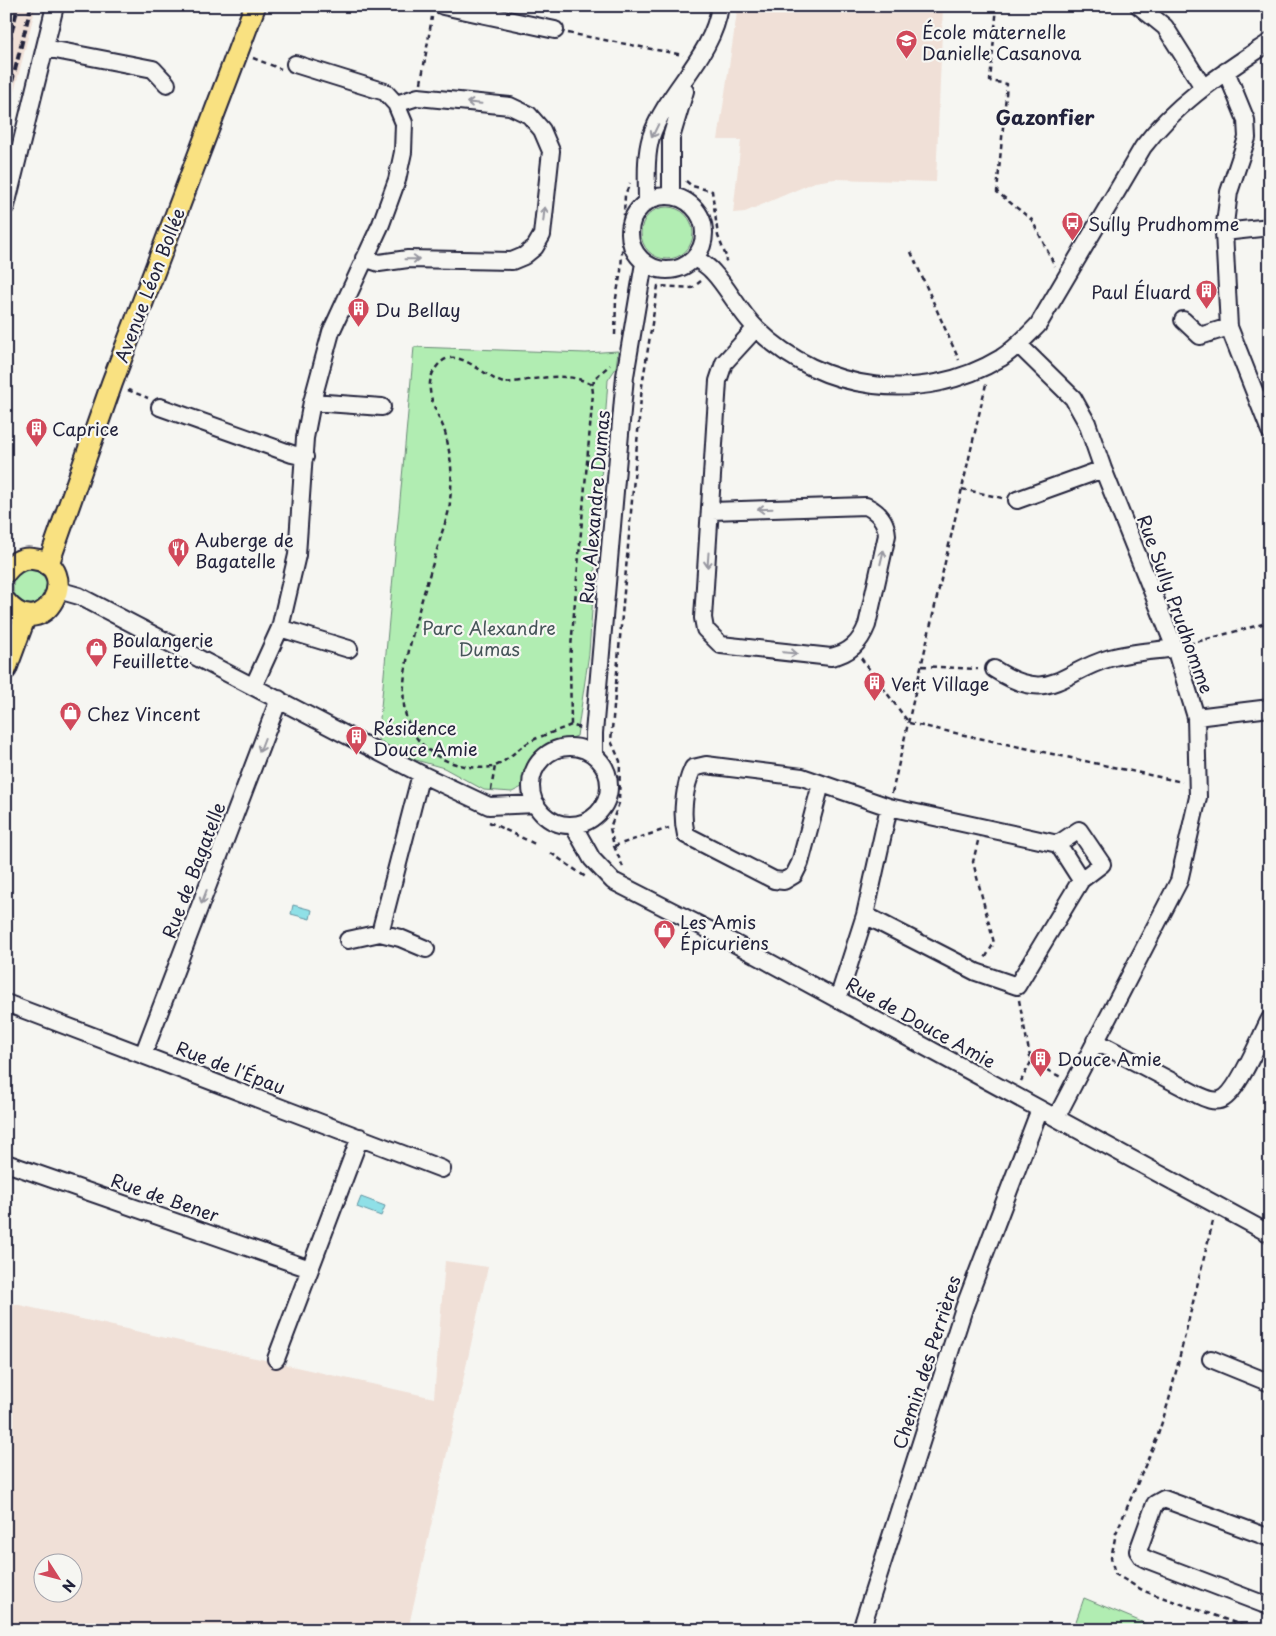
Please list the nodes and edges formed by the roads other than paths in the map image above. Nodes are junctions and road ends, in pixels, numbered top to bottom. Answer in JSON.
{"nodes":[{"id":1,"x":56,"y":6,"type":"edge"},
{"id":2,"x":254,"y":6,"type":"edge"},
{"id":3,"x":720,"y":6,"type":"edge"},
{"id":4,"x":1139,"y":6,"type":"edge"},
{"id":5,"x":437,"y":11,"type":"edge"},
{"id":6,"x":555,"y":30,"type":"road end"},
{"id":7,"x":1270,"y":42,"type":"edge"},
{"id":8,"x":45,"y":48,"type":"junction"},
{"id":9,"x":295,"y":64,"type":"road end"},
{"id":10,"x":1226,"y":71,"type":"junction"},
{"id":11,"x":690,"y":74,"type":"junction"},
{"id":12,"x":167,"y":84,"type":"dead end"},
{"id":13,"x":1203,"y":87,"type":"junction"},
{"id":14,"x":396,"y":104,"type":"junction"},
{"id":15,"x":671,"y":196,"type":"junction"},
{"id":16,"x":647,"y":202,"type":"junction"},
{"id":17,"x":6,"y":206,"type":"edge"},
{"id":18,"x":1270,"y":227,"type":"edge"},
{"id":19,"x":1224,"y":232,"type":"junction"},
{"id":20,"x":364,"y":258,"type":"junction"},
{"id":21,"x":695,"y":258,"type":"junction"},
{"id":22,"x":644,"y":263,"type":"junction"},
{"id":23,"x":1183,"y":320,"type":"dead end"},
{"id":24,"x":756,"y":328,"type":"junction"},
{"id":25,"x":1230,"y":328,"type":"junction"},
{"id":26,"x":1019,"y":345,"type":"junction"},
{"id":27,"x":312,"y":402,"type":"junction"},
{"id":28,"x":160,"y":407,"type":"road end"},
{"id":29,"x":382,"y":407,"type":"dead end"},
{"id":30,"x":1270,"y":431,"type":"edge"},
{"id":31,"x":305,"y":457,"type":"junction"},
{"id":32,"x":1103,"y":469,"type":"junction"},
{"id":33,"x":1017,"y":500,"type":"road end"},
{"id":34,"x":712,"y":511,"type":"junction"},
{"id":35,"x":48,"y":565,"type":"junction"},
{"id":36,"x":7,"y":568,"type":"edge"},
{"id":37,"x":58,"y":590,"type":"junction"},
{"id":38,"x":6,"y":602,"type":"edge"},
{"id":39,"x":26,"y":615,"type":"junction"},
{"id":40,"x":280,"y":628,"type":"junction"},
{"id":41,"x":349,"y":648,"type":"dead end"},
{"id":42,"x":1175,"y":648,"type":"junction"},
{"id":43,"x":6,"y":669,"type":"edge"},
{"id":44,"x":994,"y":669,"type":"road end"},
{"id":45,"x":254,"y":685,"type":"junction"},
{"id":46,"x":279,"y":699,"type":"junction"},
{"id":47,"x":1270,"y":708,"type":"edge"},
{"id":48,"x":1196,"y":717,"type":"junction"},
{"id":49,"x":594,"y":755,"type":"junction"},
{"id":50,"x":421,"y":774,"type":"junction"},
{"id":51,"x":821,"y":784,"type":"junction"},
{"id":52,"x":536,"y":804,"type":"junction"},
{"id":53,"x":889,"y":807,"type":"junction"},
{"id":54,"x":573,"y":825,"type":"junction"},
{"id":55,"x":1058,"y":844,"type":"junction"},
{"id":56,"x":1081,"y":880,"type":"junction"},
{"id":57,"x":865,"y":915,"type":"junction"},
{"id":58,"x":380,"y":934,"type":"junction"},
{"id":59,"x":348,"y":940,"type":"dead end"},
{"id":60,"x":426,"y":949,"type":"dead end"},
{"id":61,"x":838,"y":999,"type":"junction"},
{"id":62,"x":6,"y":1003,"type":"edge"},
{"id":63,"x":1270,"y":1019,"type":"edge"},
{"id":64,"x":1095,"y":1041,"type":"junction"},
{"id":65,"x":143,"y":1056,"type":"junction"},
{"id":66,"x":1040,"y":1109,"type":"junction"},
{"id":67,"x":1056,"y":1118,"type":"junction"},
{"id":68,"x":360,"y":1138,"type":"junction"},
{"id":69,"x":6,"y":1163,"type":"edge"},
{"id":70,"x":442,"y":1169,"type":"dead end"},
{"id":71,"x":1270,"y":1234,"type":"edge"},
{"id":72,"x":310,"y":1268,"type":"junction"},
{"id":73,"x":276,"y":1359,"type":"dead end"},
{"id":74,"x":1211,"y":1359,"type":"dead end"},
{"id":75,"x":1270,"y":1382,"type":"edge"},
{"id":76,"x":1270,"y":1538,"type":"edge"},
{"id":77,"x":1270,"y":1605,"type":"edge"},
{"id":78,"x":861,"y":1630,"type":"edge"}],
"edges":[{"from":1,"to":8,"type":"street"},
{"from":2,"to":35,"type":"main road","name":"Avenue Léon Bollée"},
{"from":3,"to":11,"type":"street"},
{"from":4,"to":13,"type":"street"},
{"from":5,"to":6,"type":"street"},
{"from":7,"to":10,"type":"street"},
{"from":8,"to":12,"type":"street"},
{"from":8,"to":17,"type":"street"},
{"from":9,"to":14,"type":"street"},
{"from":10,"to":13,"type":"street"},
{"from":10,"to":19,"type":"street"},
{"from":11,"to":15,"type":"street"},
{"from":11,"to":16,"type":"street","one_way":true},
{"from":13,"to":26,"type":"street"},
{"from":14,"to":20,"type":"street"},
{"from":20,"to":14,"type":"street","one_way":true},
{"from":15,"to":16,"type":"street"},
{"from":15,"to":21,"type":"street"},
{"from":16,"to":22,"type":"street"},
{"from":18,"to":19,"type":"street"},
{"from":19,"to":25,"type":"street"},
{"from":20,"to":27,"type":"street"},
{"from":21,"to":22,"type":"street"},
{"from":21,"to":24,"type":"street"},
{"from":22,"to":49,"type":"street","name":"Rue Alexandre Dumas"},
{"from":23,"to":25,"type":"street"},
{"from":24,"to":26,"type":"street"},
{"from":24,"to":34,"type":"street"},
{"from":25,"to":30,"type":"street"},
{"from":26,"to":32,"type":"street","name":"Rue Sully Prudhomme"},
{"from":27,"to":29,"type":"street"},
{"from":27,"to":31,"type":"street"},
{"from":28,"to":31,"type":"street"},
{"from":31,"to":40,"type":"street"},
{"from":32,"to":33,"type":"street"},
{"from":32,"to":42,"type":"street","name":"Rue Sully Prudhomme"},
{"from":34,"to":34,"type":"street","one_way":true},
{"from":35,"to":36,"type":"main road"},
{"from":35,"to":37,"type":"main road"},
{"from":37,"to":39,"type":"main road"},
{"from":37,"to":45,"type":"street"},
{"from":38,"to":39,"type":"main road"},
{"from":39,"to":43,"type":"main road"},
{"from":40,"to":41,"type":"street"},
{"from":40,"to":45,"type":"street"},
{"from":42,"to":44,"type":"street"},
{"from":42,"to":48,"type":"street","name":"Rue Sully Prudhomme"},
{"from":45,"to":46,"type":"street"},
{"from":46,"to":50,"type":"street"},
{"from":46,"to":65,"type":"street","name":"Rue de Bagatelle","one_way":true},
{"from":47,"to":48,"type":"street"},
{"from":48,"to":64,"type":"street","name":"Rue Sully Prudhomme"},
{"from":49,"to":52,"type":"street"},
{"from":49,"to":54,"type":"street"},
{"from":50,"to":52,"type":"street"},
{"from":50,"to":58,"type":"street"},
{"from":51,"to":51,"type":"street"},
{"from":51,"to":53,"type":"street"},
{"from":52,"to":54,"type":"street"},
{"from":53,"to":55,"type":"street"},
{"from":53,"to":57,"type":"street"},
{"from":54,"to":61,"type":"street","name":"Rue de Douce Amie"},
{"from":55,"to":56,"type":"street"},
{"from":55,"to":56,"type":"street"},
{"from":56,"to":57,"type":"street"},
{"from":57,"to":61,"type":"street"},
{"from":58,"to":59,"type":"street"},
{"from":58,"to":60,"type":"street"},
{"from":61,"to":66,"type":"street","name":"Rue de Douce Amie"},
{"from":62,"to":65,"type":"street","name":"Rue de l'Épau"},
{"from":63,"to":64,"type":"street"},
{"from":64,"to":67,"type":"street","name":"Rue Sully Prudhomme"},
{"from":65,"to":68,"type":"street","name":"Rue de l'Épau"},
{"from":66,"to":67,"type":"street","name":"Rue de Douce Amie"},
{"from":66,"to":78,"type":"street","name":"Chemin des Perrières"},
{"from":67,"to":71,"type":"street","name":"Rue de Douce Amie"},
{"from":68,"to":70,"type":"street","name":"Rue de l'Épau"},
{"from":68,"to":72,"type":"street"},
{"from":69,"to":72,"type":"street","name":"Rue de Bener"},
{"from":72,"to":73,"type":"street"},
{"from":74,"to":75,"type":"street"},
{"from":76,"to":77,"type":"street"}]}
